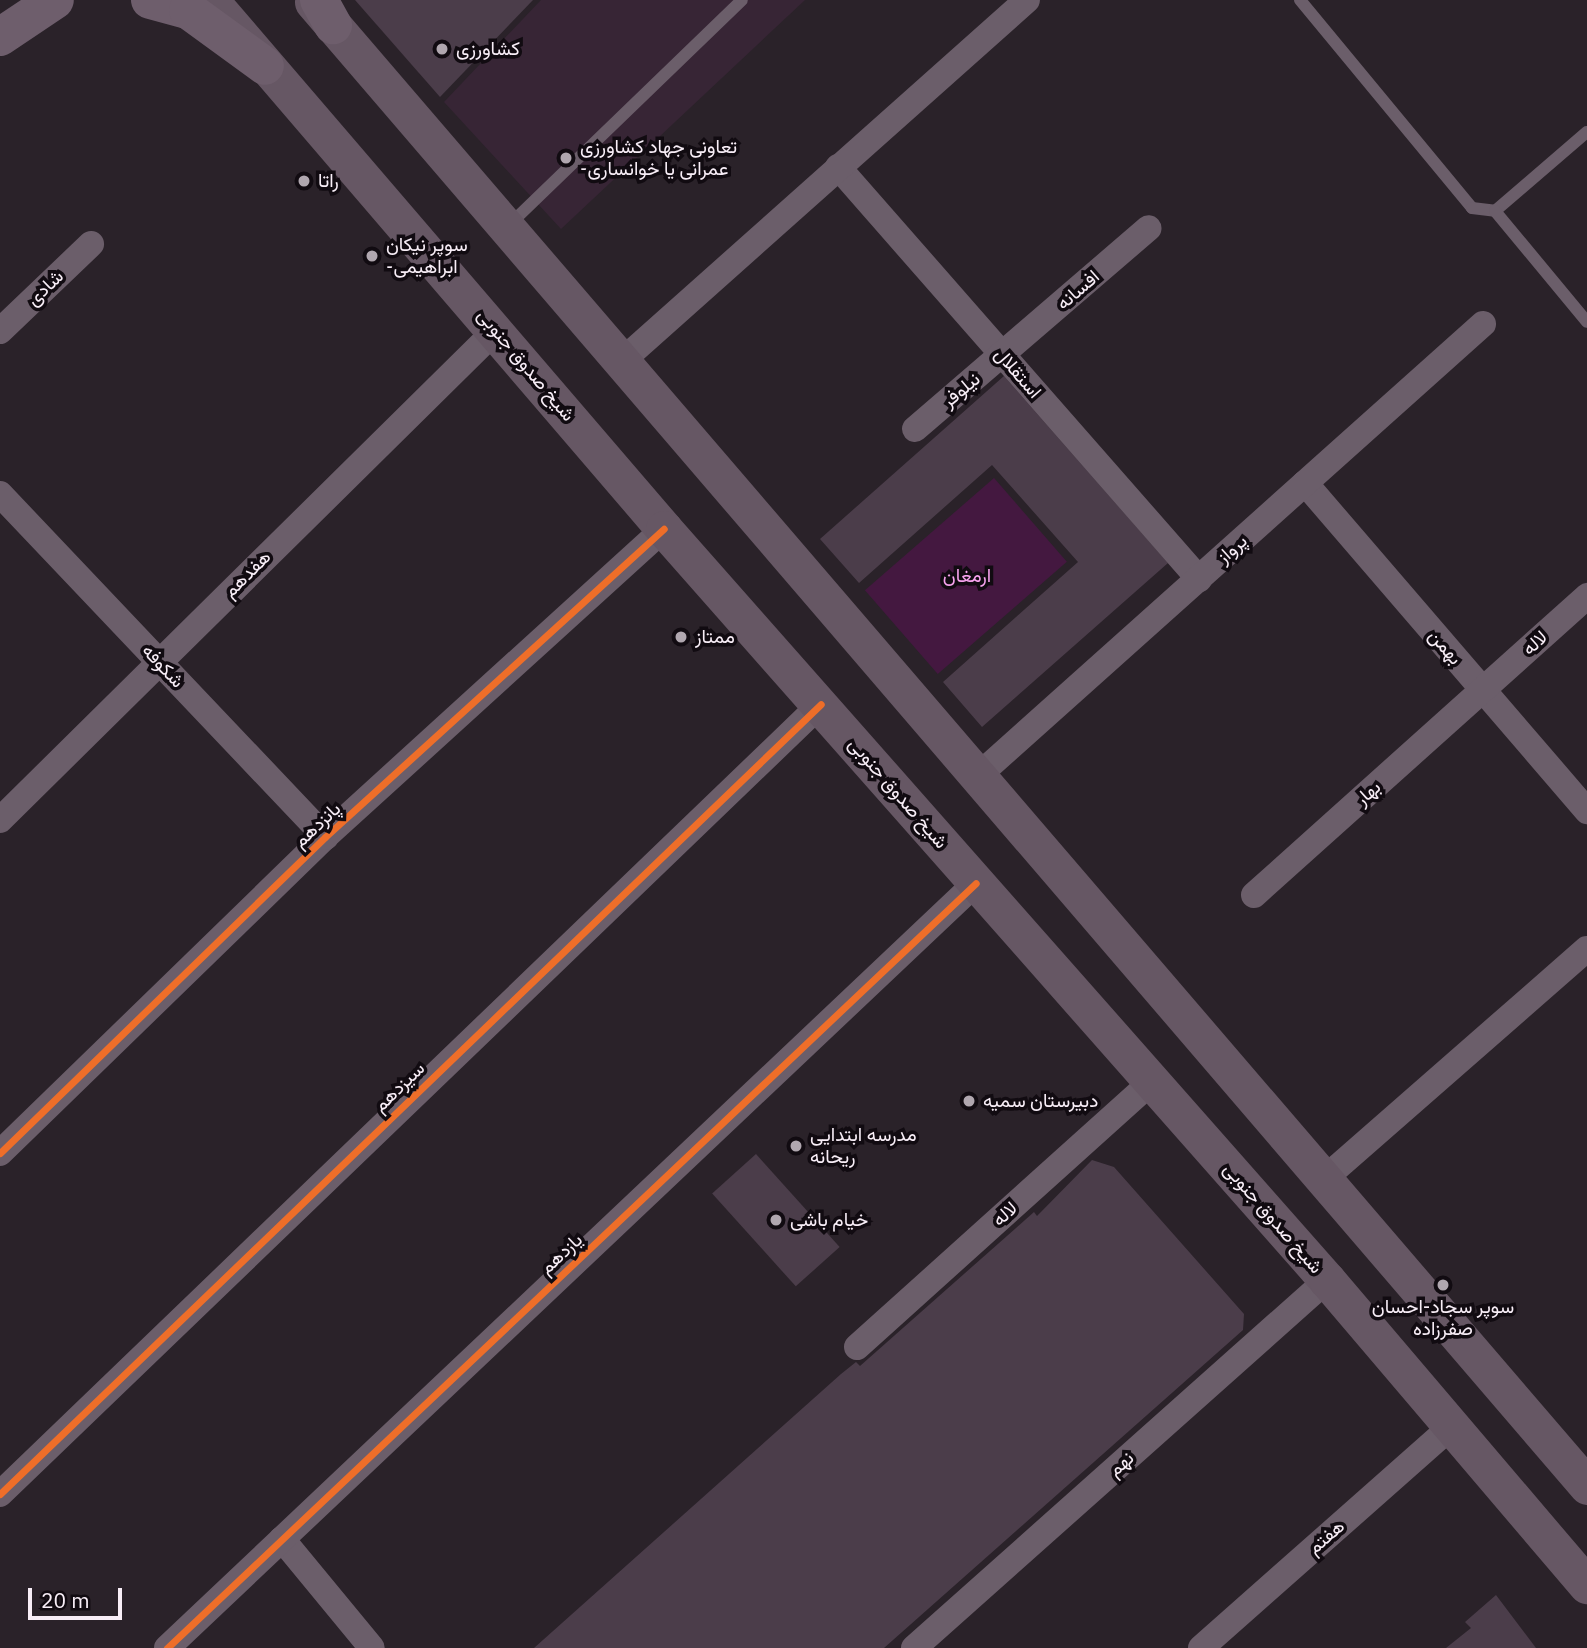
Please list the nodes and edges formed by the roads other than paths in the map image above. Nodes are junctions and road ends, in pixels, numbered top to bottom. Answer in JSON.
{"nodes":[{"id":1,"x":20,"y":0,"type":"edge"},
{"id":2,"x":55,"y":0,"type":"edge"},
{"id":3,"x":150,"y":0,"type":"edge"},
{"id":4,"x":210,"y":0,"type":"edge"},
{"id":5,"x":742,"y":0,"type":"edge"},
{"id":6,"x":1027,"y":0,"type":"edge"},
{"id":7,"x":1300,"y":0,"type":"edge"},
{"id":8,"x":321,"y":8,"type":"edge"},
{"id":9,"x":0,"y":22,"type":"edge"},
{"id":10,"x":0,"y":37,"type":"edge"},
{"id":11,"x":265,"y":66,"type":"junction"},
{"id":12,"x":1587,"y":132,"type":"edge"},
{"id":13,"x":838,"y":167,"type":"junction"},
{"id":14,"x":1495,"y":211,"type":"junction"},
{"id":15,"x":507,"y":226,"type":"junction"},
{"id":16,"x":1149,"y":228,"type":"dead end"},
{"id":17,"x":91,"y":244,"type":"dead end"},
{"id":18,"x":1587,"y":322,"type":"edge"},
{"id":19,"x":1483,"y":324,"type":"dead end"},
{"id":20,"x":496,"y":330,"type":"junction"},
{"id":21,"x":0,"y":331,"type":"edge"},
{"id":22,"x":1004,"y":353,"type":"junction"},
{"id":23,"x":623,"y":360,"type":"junction"},
{"id":24,"x":915,"y":429,"type":"dead end"},
{"id":25,"x":1305,"y":483,"type":"junction"},
{"id":26,"x":0,"y":494,"type":"edge"},
{"id":27,"x":664,"y":529,"type":"junction"},
{"id":28,"x":1199,"y":579,"type":"junction"},
{"id":29,"x":1587,"y":596,"type":"edge"},
{"id":30,"x":159,"y":662,"type":"junction"},
{"id":31,"x":1482,"y":690,"type":"junction"},
{"id":32,"x":821,"y":704,"type":"junction"},
{"id":33,"x":980,"y":774,"type":"junction"},
{"id":34,"x":1587,"y":811,"type":"edge"},
{"id":35,"x":0,"y":820,"type":"edge"},
{"id":36,"x":326,"y":838,"type":"junction"},
{"id":37,"x":976,"y":883,"type":"junction"},
{"id":38,"x":1254,"y":895,"type":"dead end"},
{"id":39,"x":1587,"y":949,"type":"edge"},
{"id":40,"x":1153,"y":1082,"type":"junction"},
{"id":41,"x":0,"y":1153,"type":"edge"},
{"id":42,"x":1324,"y":1179,"type":"junction"},
{"id":43,"x":1327,"y":1280,"type":"junction"},
{"id":44,"x":857,"y":1347,"type":"dead end"},
{"id":45,"x":1452,"y":1426,"type":"junction"},
{"id":46,"x":1587,"y":1486,"type":"edge"},
{"id":47,"x":0,"y":1494,"type":"edge"},
{"id":48,"x":282,"y":1539,"type":"junction"},
{"id":49,"x":1587,"y":1585,"type":"edge"},
{"id":50,"x":167,"y":1648,"type":"edge"},
{"id":51,"x":372,"y":1648,"type":"edge"},
{"id":52,"x":914,"y":1648,"type":"edge"},
{"id":53,"x":1200,"y":1648,"type":"edge"}],
"edges":[{"from":1,"to":9,"type":"main road"},
{"from":2,"to":10,"type":"main road"},
{"from":3,"to":11,"type":"main road"},
{"from":4,"to":11,"type":"main road","name":"شیخ صدوق جنوبی"},
{"from":5,"to":15,"type":"lane"},
{"from":6,"to":13,"type":"street"},
{"from":7,"to":14,"type":"lane"},
{"from":8,"to":15,"type":"main road"},
{"from":11,"to":20,"type":"main road","name":"شیخ صدوق جنوبی"},
{"from":12,"to":14,"type":"lane"},
{"from":13,"to":22,"type":"street","name":"استقلال"},
{"from":13,"to":23,"type":"street"},
{"from":14,"to":18,"type":"lane"},
{"from":15,"to":23,"type":"main road"},
{"from":16,"to":22,"type":"street","name":"افسانه"},
{"from":17,"to":21,"type":"street","name":"شادی"},
{"from":19,"to":25,"type":"street","name":"پرواز"},
{"from":20,"to":27,"type":"main road","name":"شیخ صدوق جنوبی"},
{"from":20,"to":30,"type":"street","name":"هفدهم"},
{"from":22,"to":24,"type":"street","name":"نیلوفر"},
{"from":22,"to":28,"type":"street","name":"استقلال"},
{"from":23,"to":33,"type":"main road"},
{"from":25,"to":28,"type":"street","name":"پرواز"},
{"from":25,"to":31,"type":"street","name":"بهمن"},
{"from":26,"to":30,"type":"street","name":"شکوفه"},
{"from":27,"to":32,"type":"main road","name":"شیخ صدوق جنوبی"},
{"from":27,"to":36,"type":"street","name":"پانزدهم"},
{"from":28,"to":33,"type":"street","name":"پرواز"},
{"from":29,"to":31,"type":"street","name":"لاله"},
{"from":30,"to":35,"type":"street","name":"هفدهم"},
{"from":30,"to":36,"type":"street","name":"شکوفه"},
{"from":31,"to":34,"type":"street","name":"بهمن"},
{"from":31,"to":38,"type":"street","name":"بهار"},
{"from":32,"to":37,"type":"main road","name":"شیخ صدوق جنوبی"},
{"from":32,"to":47,"type":"street","name":"سیزدهم"},
{"from":33,"to":42,"type":"main road"},
{"from":36,"to":41,"type":"street","name":"پانزدهم"},
{"from":37,"to":40,"type":"main road","name":"شیخ صدوق جنوبی"},
{"from":37,"to":48,"type":"street","name":"یازدهم"},
{"from":39,"to":42,"type":"street"},
{"from":40,"to":43,"type":"main road","name":"شیخ صدوق جنوبی"},
{"from":40,"to":44,"type":"street","name":"لاله"},
{"from":42,"to":46,"type":"main road"},
{"from":43,"to":45,"type":"main road","name":"شیخ صدوق جنوبی"},
{"from":43,"to":52,"type":"street","name":"نهم"},
{"from":45,"to":49,"type":"main road","name":"شیخ صدوق جنوبی"},
{"from":45,"to":53,"type":"street","name":"هفتم"},
{"from":48,"to":50,"type":"street","name":"یازدهم"},
{"from":48,"to":51,"type":"street"}]}
